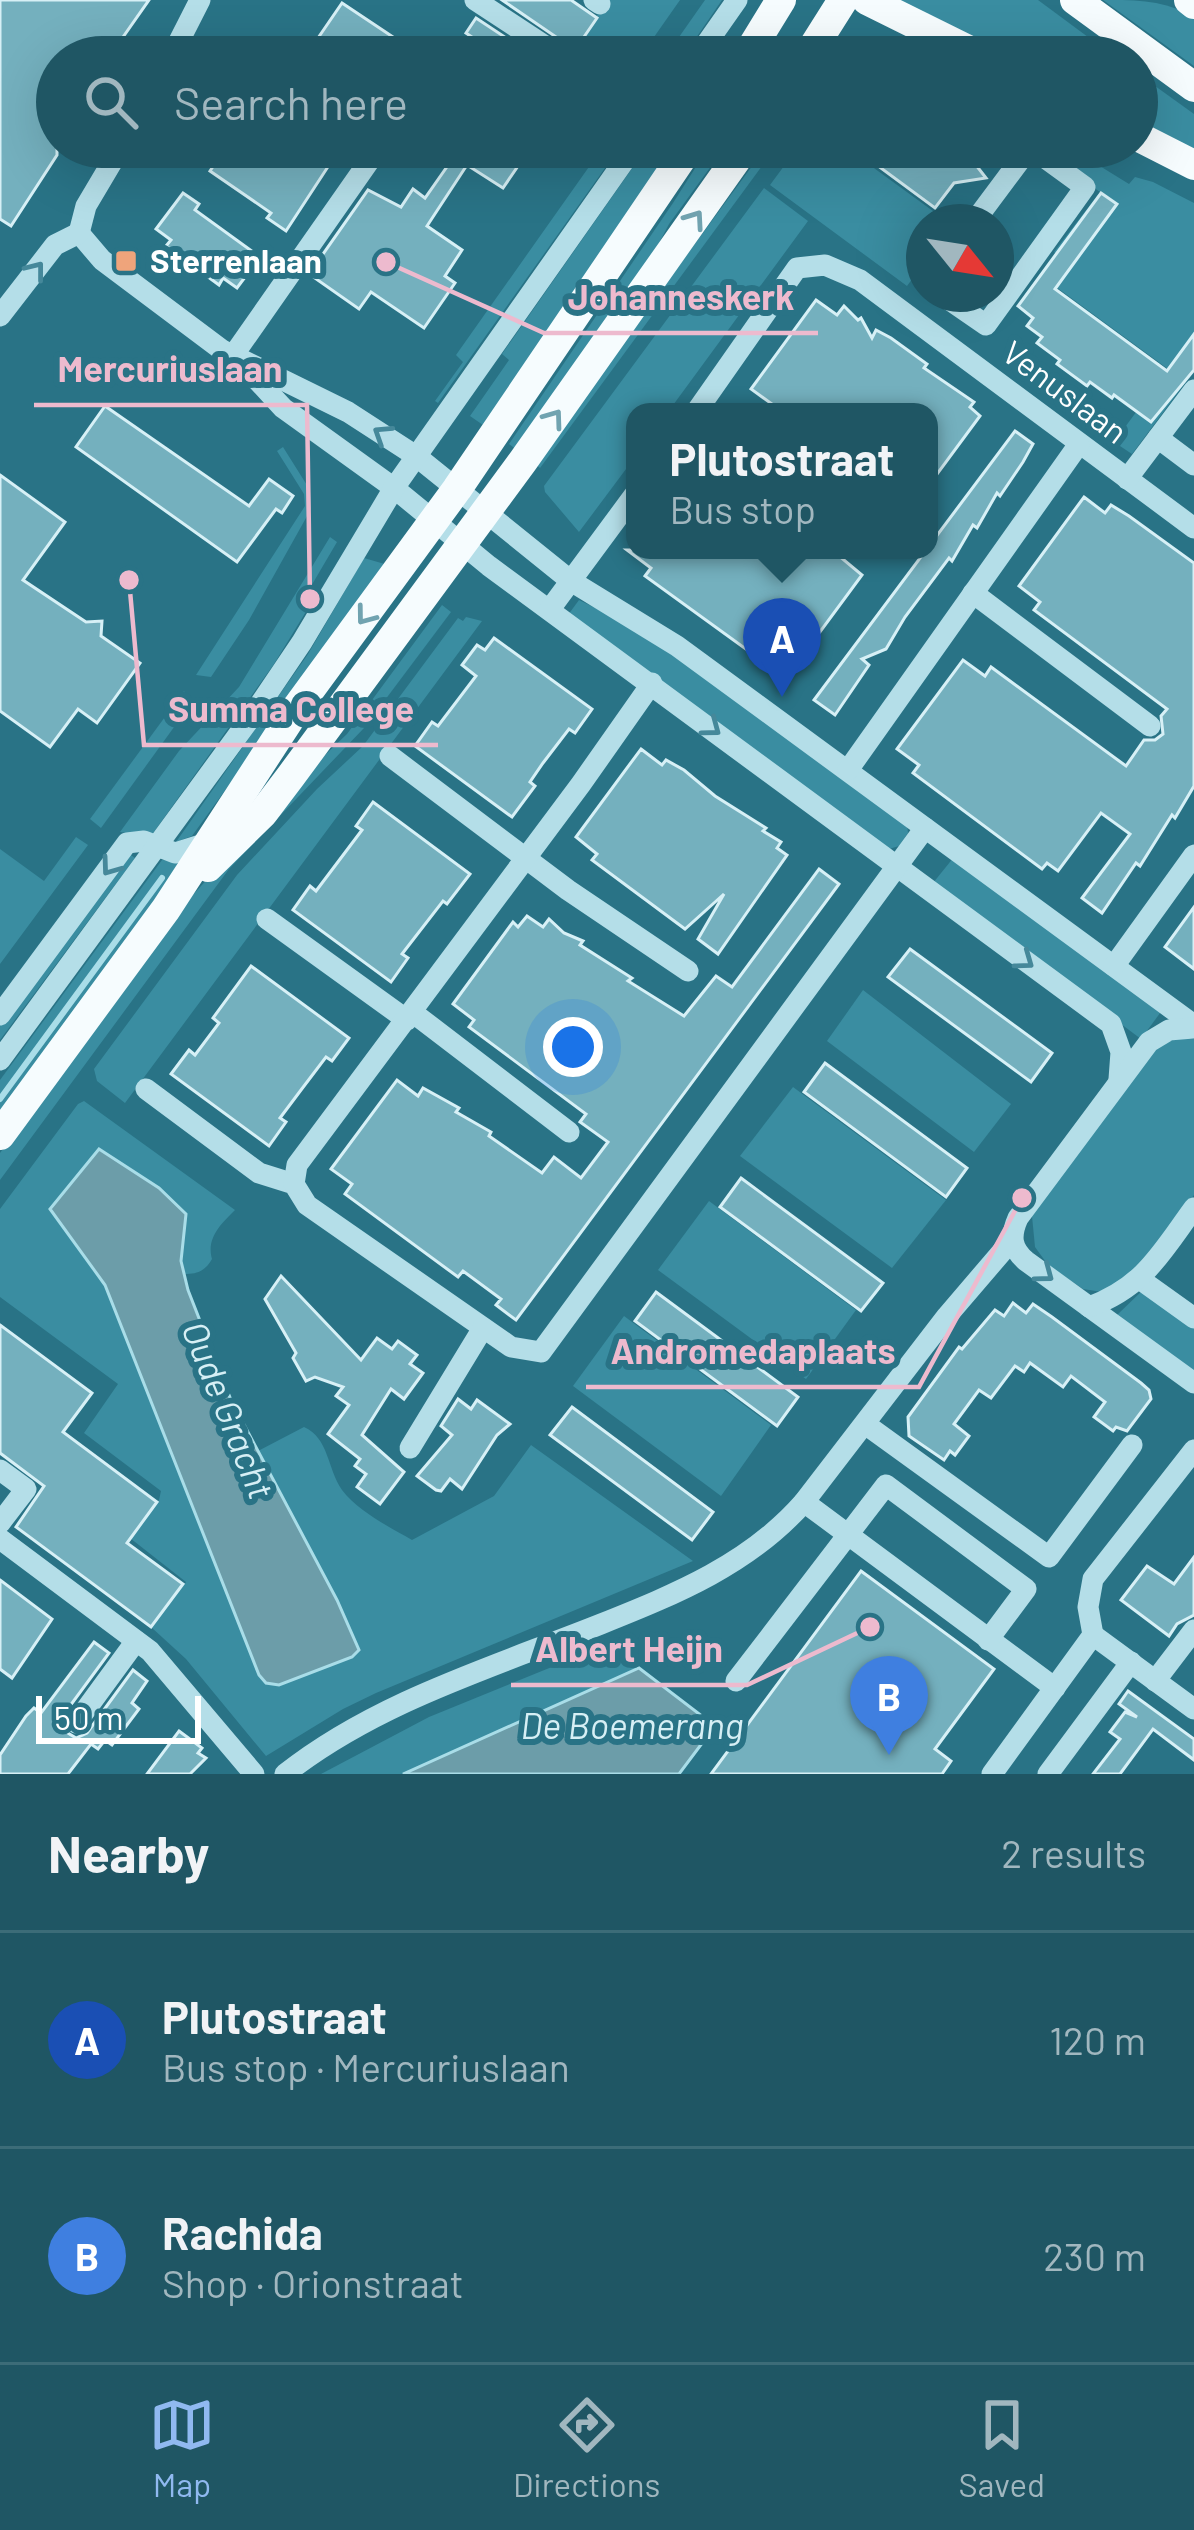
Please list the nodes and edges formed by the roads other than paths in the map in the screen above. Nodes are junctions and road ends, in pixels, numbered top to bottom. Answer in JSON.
{"nodes":[{"id":1,"x":200,"y":0,"type":"edge"},
{"id":2,"x":475,"y":0,"type":"edge"},
{"id":3,"x":737,"y":0,"type":"edge"},
{"id":4,"x":781,"y":0,"type":"edge"},
{"id":5,"x":843,"y":0,"type":"edge"},
{"id":6,"x":867,"y":0,"type":"edge"},
{"id":7,"x":1075,"y":0,"type":"edge"},
{"id":8,"x":182,"y":36,"type":"edge"},
{"id":9,"x":530,"y":36,"type":"edge"},
{"id":10,"x":712,"y":36,"type":"edge"},
{"id":11,"x":759,"y":36,"type":"edge"},
{"id":12,"x":820,"y":36,"type":"edge"},
{"id":13,"x":940,"y":36,"type":"edge"},
{"id":14,"x":1124,"y":36,"type":"edge"},
{"id":15,"x":1158,"y":61,"type":"edge"},
{"id":16,"x":1194,"y":87,"type":"edge"},
{"id":17,"x":1158,"y":147,"type":"edge"},
{"id":18,"x":1194,"y":165,"type":"edge"},
{"id":19,"x":109,"y":168,"type":"edge"},
{"id":20,"x":365,"y":168,"type":"edge"},
{"id":21,"x":619,"y":168,"type":"edge"},
{"id":22,"x":675,"y":168,"type":"edge"},
{"id":23,"x":730,"y":168,"type":"edge"},
{"id":24,"x":1014,"y":168,"type":"edge"},
{"id":25,"x":1059,"y":168,"type":"edge"},
{"id":26,"x":987,"y":204,"type":"edge"},
{"id":27,"x":79,"y":233,"type":"junction"},
{"id":28,"x":967,"y":312,"type":"edge"},
{"id":29,"x":0,"y":316,"type":"edge"},
{"id":30,"x":986,"y":325,"type":"junction"},
{"id":31,"x":963,"y":357,"type":"junction"},
{"id":32,"x":236,"y":359,"type":"junction"},
{"id":33,"x":1194,"y":390,"type":"edge"},
{"id":34,"x":711,"y":403,"type":"edge"},
{"id":35,"x":1159,"y":437,"type":"junction"},
{"id":36,"x":1079,"y":444,"type":"junction"},
{"id":37,"x":416,"y":456,"type":"junction"},
{"id":38,"x":1194,"y":465,"type":"edge"},
{"id":39,"x":1127,"y":479,"type":"junction"},
{"id":40,"x":394,"y":488,"type":"junction"},
{"id":41,"x":457,"y":489,"type":"junction"},
{"id":42,"x":626,"y":506,"type":"edge"},
{"id":43,"x":485,"y":513,"type":"junction"},
{"id":44,"x":434,"y":521,"type":"junction"},
{"id":45,"x":1194,"y":529,"type":"edge"},
{"id":46,"x":462,"y":544,"type":"junction"},
{"id":47,"x":572,"y":580,"type":"junction"},
{"id":48,"x":973,"y":593,"type":"junction"},
{"id":49,"x":550,"y":610,"type":"junction"},
{"id":50,"x":652,"y":683,"type":"junction"},
{"id":51,"x":1150,"y":726,"type":"dead end"},
{"id":52,"x":390,"y":756,"type":"dead end"},
{"id":53,"x":848,"y":770,"type":"junction"},
{"id":54,"x":925,"y":828,"type":"junction"},
{"id":55,"x":211,"y":841,"type":"junction"},
{"id":56,"x":158,"y":846,"type":"junction"},
{"id":57,"x":1194,"y":855,"type":"edge"},
{"id":58,"x":525,"y":856,"type":"junction"},
{"id":59,"x":898,"y":866,"type":"junction"},
{"id":60,"x":166,"y":910,"type":"junction"},
{"id":61,"x":268,"y":919,"type":"dead end"},
{"id":62,"x":1114,"y":966,"type":"junction"},
{"id":63,"x":688,"y":971,"type":"dead end"},
{"id":64,"x":0,"y":1015,"type":"edge"},
{"id":65,"x":410,"y":1016,"type":"junction"},
{"id":66,"x":1194,"y":1026,"type":"edge"},
{"id":67,"x":0,"y":1060,"type":"edge"},
{"id":68,"x":1119,"y":1079,"type":"junction"},
{"id":69,"x":146,"y":1089,"type":"dead end"},
{"id":70,"x":569,"y":1132,"type":"dead end"},
{"id":71,"x":0,"y":1135,"type":"edge"},
{"id":72,"x":294,"y":1184,"type":"junction"},
{"id":73,"x":1194,"y":1208,"type":"edge"},
{"id":74,"x":1012,"y":1240,"type":"junction"},
{"id":75,"x":1141,"y":1280,"type":"junction"},
{"id":76,"x":1089,"y":1307,"type":"junction"},
{"id":77,"x":1194,"y":1318,"type":"edge"},
{"id":78,"x":483,"y":1328,"type":"junction"},
{"id":79,"x":1194,"y":1383,"type":"edge"},
{"id":80,"x":865,"y":1424,"type":"junction"},
{"id":81,"x":1132,"y":1444,"type":"dead end"},
{"id":82,"x":410,"y":1448,"type":"dead end"},
{"id":83,"x":1194,"y":1450,"type":"edge"},
{"id":84,"x":0,"y":1470,"type":"edge"},
{"id":85,"x":804,"y":1502,"type":"junction"},
{"id":86,"x":0,"y":1523,"type":"edge"},
{"id":87,"x":847,"y":1534,"type":"junction"},
{"id":88,"x":0,"y":1539,"type":"edge"},
{"id":89,"x":1194,"y":1630,"type":"edge"},
{"id":90,"x":1093,"y":1635,"type":"junction"},
{"id":91,"x":988,"y":1640,"type":"junction"},
{"id":92,"x":136,"y":1641,"type":"junction"},
{"id":93,"x":1130,"y":1662,"type":"junction"},
{"id":94,"x":736,"y":1681,"type":"dead end"},
{"id":95,"x":1155,"y":1681,"type":"junction"},
{"id":96,"x":1055,"y":1688,"type":"junction"},
{"id":97,"x":1194,"y":1709,"type":"edge"},
{"id":98,"x":76,"y":1724,"type":"dead end"},
{"id":99,"x":254,"y":1774,"type":"edge"},
{"id":100,"x":285,"y":1774,"type":"edge"},
{"id":101,"x":992,"y":1774,"type":"edge"},
{"id":102,"x":1048,"y":1774,"type":"edge"}],
"edges":[{"from":1,"to":8,"type":"street"},
{"from":2,"to":9,"type":"street"},
{"from":3,"to":10,"type":"street"},
{"from":4,"to":11,"type":"main road"},
{"from":5,"to":12,"type":"main road"},
{"from":6,"to":13,"type":"main road"},
{"from":7,"to":14,"type":"main road"},
{"from":15,"to":16,"type":"main road"},
{"from":17,"to":18,"type":"main road"},
{"from":19,"to":27,"type":"street"},
{"from":20,"to":32,"type":"street"},
{"from":21,"to":37,"type":"street"},
{"from":22,"to":41,"type":"main road"},
{"from":43,"to":23,"type":"main road","one_way":true},
{"from":24,"to":26,"type":"street","name":"Venuslaan"},
{"from":25,"to":30,"type":"street","name":"Venuslaan"},
{"from":29,"to":27,"type":"street","one_way":true},
{"from":27,"to":32,"type":"street"},
{"from":28,"to":30,"type":"street","name":"Venuslaan"},
{"from":30,"to":31,"type":"street","name":"Venuslaan"},
{"from":31,"to":34,"type":"street","name":"Venuslaan"},
{"from":31,"to":36,"type":"street","name":"Venuslaan"},
{"from":37,"to":32,"type":"street","one_way":true},
{"from":32,"to":40,"type":"street"},
{"from":33,"to":35,"type":"street","name":"Venuslaan"},
{"from":35,"to":38,"type":"street","name":"Venuslaan"},
{"from":35,"to":39,"type":"street","name":"Venuslaan"},
{"from":36,"to":39,"type":"street","name":"Venuslaan"},
{"from":36,"to":48,"type":"street"},
{"from":37,"to":40,"type":"street"},
{"from":37,"to":41,"type":"street"},
{"from":39,"to":45,"type":"street","name":"Venuslaan"},
{"from":40,"to":44,"type":"street"},
{"from":40,"to":56,"type":"street"},
{"from":41,"to":43,"type":"street"},
{"from":41,"to":44,"type":"main road"},
{"from":42,"to":47,"type":"street"},
{"from":43,"to":46,"type":"main road"},
{"from":43,"to":47,"type":"street"},
{"from":44,"to":46,"type":"street"},
{"from":44,"to":55,"type":"main road","one_way":true},
{"from":46,"to":49,"type":"street"},
{"from":46,"to":60,"type":"main road"},
{"from":47,"to":49,"type":"street"},
{"from":47,"to":53,"type":"street"},
{"from":48,"to":51,"type":"street"},
{"from":48,"to":53,"type":"street"},
{"from":49,"to":50,"type":"street"},
{"from":50,"to":58,"type":"street"},
{"from":50,"to":59,"type":"street","one_way":true},
{"from":52,"to":58,"type":"street"},
{"from":53,"to":54,"type":"street"},
{"from":54,"to":59,"type":"street"},
{"from":54,"to":62,"type":"street"},
{"from":55,"to":56,"type":"street"},
{"from":55,"to":60,"type":"main road"},
{"from":56,"to":64,"type":"street","one_way":true},
{"from":56,"to":67,"type":"street"},
{"from":57,"to":62,"type":"street"},
{"from":58,"to":63,"type":"street"},
{"from":58,"to":65,"type":"street"},
{"from":59,"to":68,"type":"street","one_way":true},
{"from":59,"to":78,"type":"street"},
{"from":60,"to":71,"type":"main road"},
{"from":61,"to":65,"type":"street"},
{"from":62,"to":66,"type":"street"},
{"from":65,"to":70,"type":"street"},
{"from":65,"to":72,"type":"street"},
{"from":66,"to":68,"type":"street"},
{"from":68,"to":74,"type":"street"},
{"from":69,"to":72,"type":"street"},
{"from":72,"to":78,"type":"street"},
{"from":73,"to":75,"type":"street"},
{"from":74,"to":76,"type":"street","one_way":true},
{"from":74,"to":80,"type":"street"},
{"from":75,"to":76,"type":"street"},
{"from":75,"to":77,"type":"street"},
{"from":76,"to":79,"type":"street"},
{"from":78,"to":82,"type":"street"},
{"from":80,"to":81,"type":"street"},
{"from":80,"to":85,"type":"street"},
{"from":83,"to":90,"type":"street"},
{"from":84,"to":86,"type":"street"},
{"from":85,"to":87,"type":"street"},
{"from":85,"to":100,"type":"street"},
{"from":87,"to":91,"type":"street"},
{"from":87,"to":91,"type":"street"},
{"from":87,"to":94,"type":"street"},
{"from":88,"to":92,"type":"street"},
{"from":89,"to":95,"type":"street"},
{"from":90,"to":93,"type":"street"},
{"from":90,"to":96,"type":"street"},
{"from":91,"to":96,"type":"street"},
{"from":92,"to":98,"type":"street"},
{"from":92,"to":99,"type":"street"},
{"from":93,"to":95,"type":"street"},
{"from":93,"to":102,"type":"street"},
{"from":95,"to":97,"type":"street"},
{"from":96,"to":101,"type":"street"}]}
